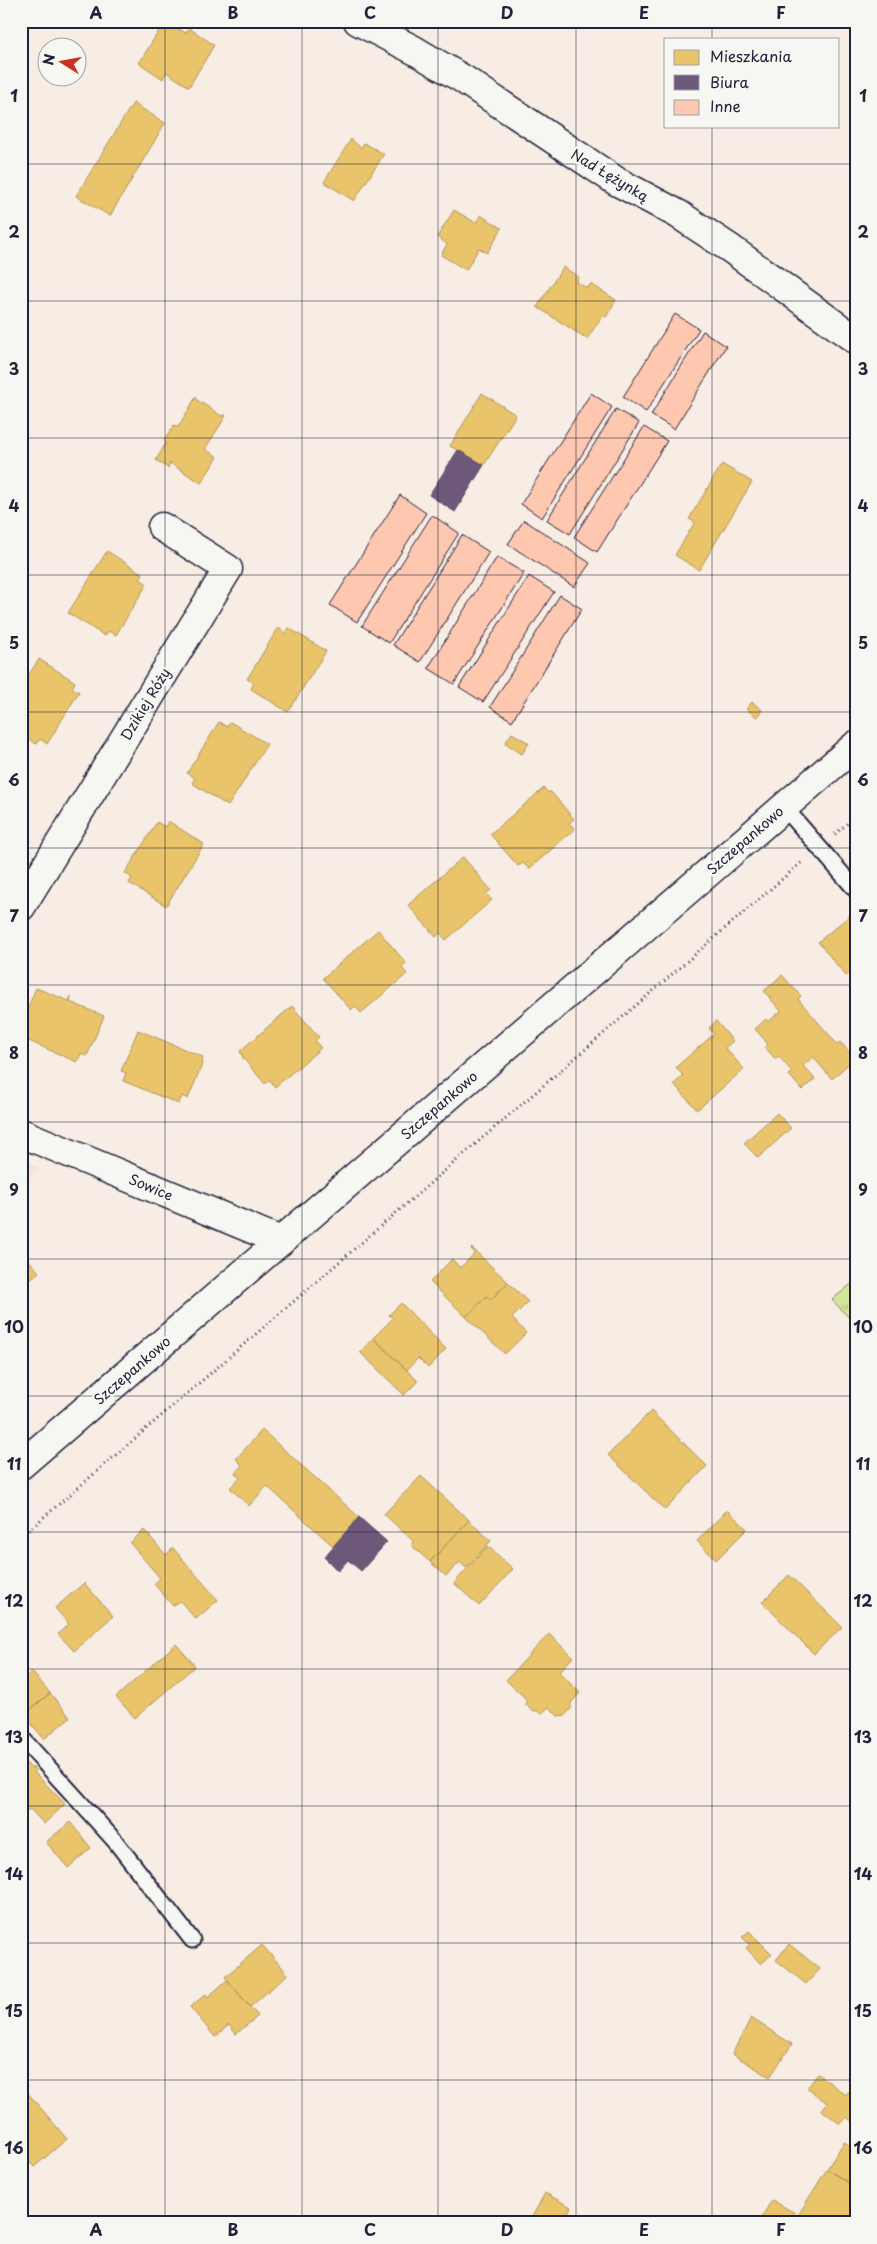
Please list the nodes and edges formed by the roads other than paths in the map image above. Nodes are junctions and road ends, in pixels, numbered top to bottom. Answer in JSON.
{"nodes":[{"id":1,"x":358,"y":21,"type":"edge"},
{"id":2,"x":856,"y":340,"type":"edge"},
{"id":3,"x":162,"y":527,"type":"dead end"},
{"id":4,"x":856,"y":745,"type":"edge"},
{"id":5,"x":784,"y":807,"type":"junction"},
{"id":6,"x":856,"y":890,"type":"edge"},
{"id":7,"x":21,"y":906,"type":"edge"},
{"id":8,"x":21,"y":1133,"type":"edge"},
{"id":9,"x":281,"y":1241,"type":"junction"},
{"id":10,"x":21,"y":1465,"type":"edge"},
{"id":11,"x":21,"y":1736,"type":"edge"},
{"id":12,"x":192,"y":1940,"type":"dead end"}],
"edges":[{"from":1,"to":2,"type":"street","name":"Nad Łężynką"},
{"from":3,"to":7,"type":"street","name":"Dzikiej Róży"},
{"from":4,"to":5,"type":"street","name":"Szczepankowo"},
{"from":5,"to":6,"type":"lane"},
{"from":5,"to":9,"type":"street","name":"Szczepankowo"},
{"from":8,"to":9,"type":"street","name":"Sowice"},
{"from":9,"to":10,"type":"street","name":"Szczepankowo"},
{"from":11,"to":12,"type":"lane"}]}
